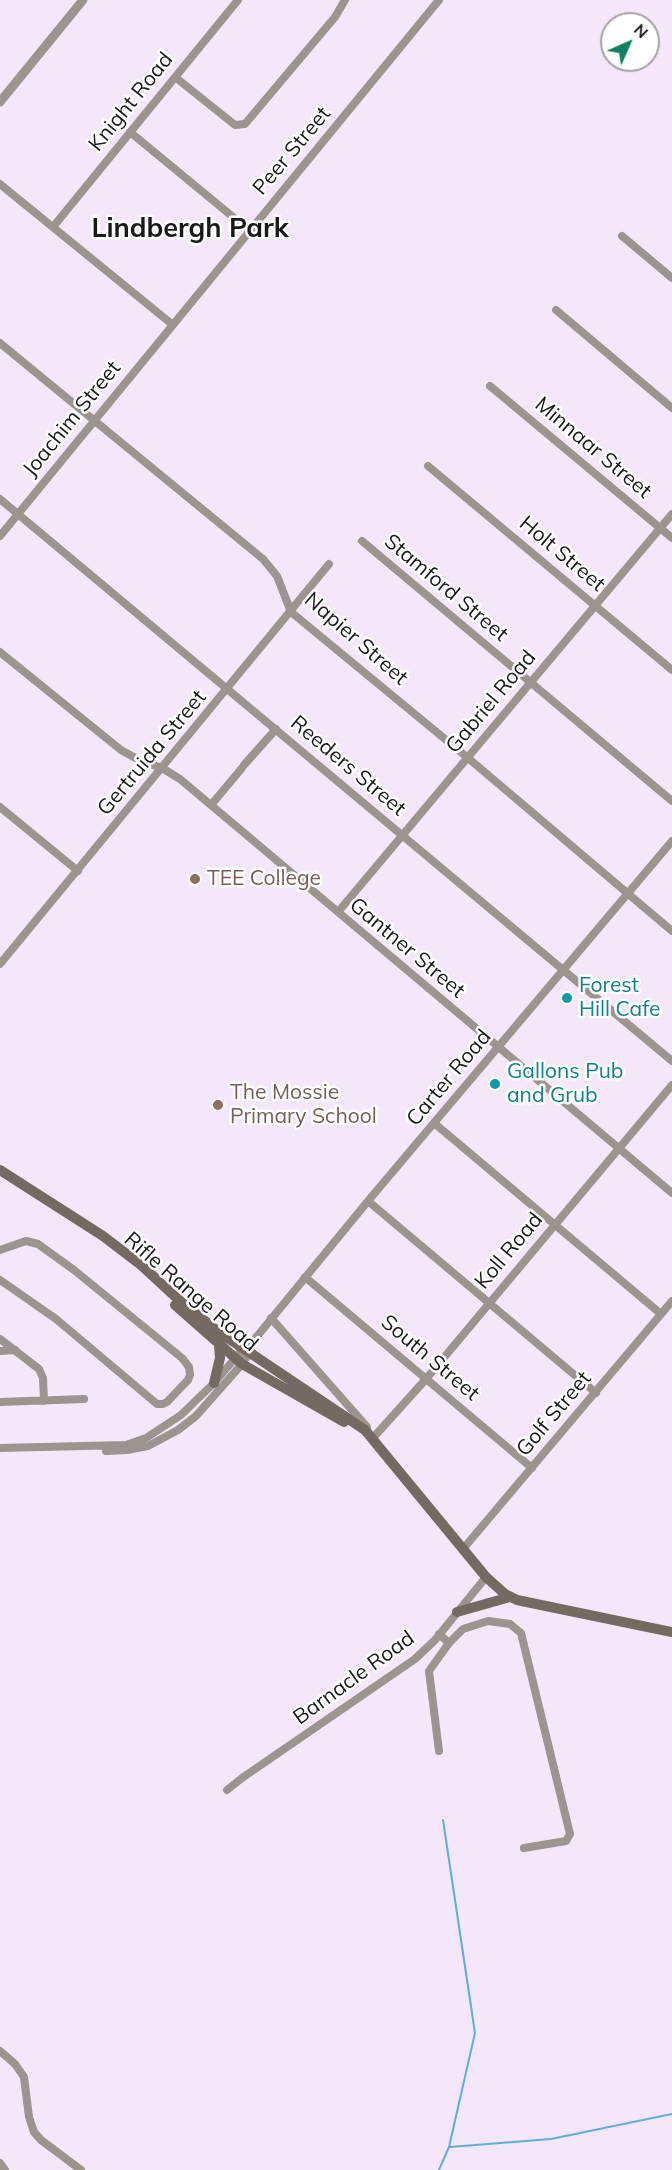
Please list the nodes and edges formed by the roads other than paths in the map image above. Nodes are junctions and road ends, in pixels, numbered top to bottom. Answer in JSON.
{"nodes":[{"id":1,"x":83,"y":0,"type":"edge"},
{"id":2,"x":238,"y":0,"type":"edge"},
{"id":3,"x":345,"y":0,"type":"edge"},
{"id":4,"x":439,"y":0,"type":"edge"},
{"id":5,"x":175,"y":77,"type":"junction"},
{"id":6,"x":0,"y":102,"type":"edge"},
{"id":7,"x":130,"y":132,"type":"junction"},
{"id":8,"x":0,"y":184,"type":"edge"},
{"id":9,"x":53,"y":227,"type":"junction"},
{"id":10,"x":250,"y":231,"type":"junction"},
{"id":11,"x":621,"y":236,"type":"dead end"},
{"id":12,"x":672,"y":278,"type":"edge"},
{"id":13,"x":556,"y":310,"type":"dead end"},
{"id":14,"x":172,"y":325,"type":"junction"},
{"id":15,"x":0,"y":343,"type":"edge"},
{"id":16,"x":490,"y":386,"type":"dead end"},
{"id":17,"x":672,"y":408,"type":"edge"},
{"id":18,"x":95,"y":421,"type":"junction"},
{"id":19,"x":428,"y":466,"type":"dead end"},
{"id":20,"x":0,"y":499,"type":"edge"},
{"id":21,"x":18,"y":514,"type":"junction"},
{"id":22,"x":672,"y":514,"type":"edge"},
{"id":23,"x":660,"y":528,"type":"junction"},
{"id":24,"x":0,"y":536,"type":"edge"},
{"id":25,"x":672,"y":538,"type":"edge"},
{"id":26,"x":362,"y":542,"type":"dead end"},
{"id":27,"x":330,"y":564,"type":"dead end"},
{"id":28,"x":595,"y":606,"type":"junction"},
{"id":29,"x":291,"y":612,"type":"junction"},
{"id":30,"x":0,"y":652,"type":"edge"},
{"id":31,"x":672,"y":670,"type":"edge"},
{"id":32,"x":532,"y":683,"type":"junction"},
{"id":33,"x":228,"y":689,"type":"junction"},
{"id":34,"x":276,"y":729,"type":"junction"},
{"id":35,"x":468,"y":758,"type":"junction"},
{"id":36,"x":162,"y":768,"type":"junction"},
{"id":37,"x":672,"y":801,"type":"edge"},
{"id":38,"x":211,"y":805,"type":"junction"},
{"id":39,"x":0,"y":807,"type":"edge"},
{"id":40,"x":402,"y":835,"type":"junction"},
{"id":41,"x":672,"y":841,"type":"edge"},
{"id":42,"x":78,"y":871,"type":"junction"},
{"id":43,"x":627,"y":893,"type":"junction"},
{"id":44,"x":338,"y":912,"type":"junction"},
{"id":45,"x":672,"y":931,"type":"edge"},
{"id":46,"x":1,"y":962,"type":"edge"},
{"id":47,"x":562,"y":971,"type":"junction"},
{"id":48,"x":498,"y":1048,"type":"junction"},
{"id":49,"x":672,"y":1061,"type":"edge"},
{"id":50,"x":672,"y":1085,"type":"edge"},
{"id":51,"x":434,"y":1123,"type":"junction"},
{"id":52,"x":619,"y":1148,"type":"junction"},
{"id":53,"x":0,"y":1170,"type":"edge"},
{"id":54,"x":0,"y":1176,"type":"edge"},
{"id":55,"x":672,"y":1193,"type":"edge"},
{"id":56,"x":368,"y":1201,"type":"junction"},
{"id":57,"x":554,"y":1225,"type":"junction"},
{"id":58,"x":0,"y":1250,"type":"edge"},
{"id":59,"x":304,"y":1276,"type":"junction"},
{"id":60,"x":0,"y":1280,"type":"edge"},
{"id":61,"x":672,"y":1301,"type":"edge"},
{"id":62,"x":490,"y":1302,"type":"junction"},
{"id":63,"x":661,"y":1314,"type":"junction"},
{"id":64,"x":271,"y":1318,"type":"junction"},
{"id":65,"x":0,"y":1340,"type":"edge"},
{"id":66,"x":219,"y":1345,"type":"junction"},
{"id":67,"x":15,"y":1350,"type":"junction"},
{"id":68,"x":0,"y":1351,"type":"edge"},
{"id":69,"x":246,"y":1351,"type":"junction"},
{"id":70,"x":238,"y":1361,"type":"junction"},
{"id":71,"x":426,"y":1379,"type":"junction"},
{"id":72,"x":214,"y":1383,"type":"junction"},
{"id":73,"x":596,"y":1392,"type":"junction"},
{"id":74,"x":84,"y":1399,"type":"dead end"},
{"id":75,"x":44,"y":1401,"type":"junction"},
{"id":76,"x":0,"y":1402,"type":"edge"},
{"id":77,"x":360,"y":1429,"type":"junction"},
{"id":78,"x":159,"y":1436,"type":"junction"},
{"id":79,"x":374,"y":1438,"type":"junction"},
{"id":80,"x":0,"y":1451,"type":"edge"},
{"id":81,"x":532,"y":1468,"type":"junction"},
{"id":82,"x":463,"y":1549,"type":"junction"},
{"id":83,"x":486,"y":1577,"type":"junction"},
{"id":84,"x":510,"y":1597,"type":"junction"},
{"id":85,"x":457,"y":1612,"type":"junction"},
{"id":86,"x":672,"y":1632,"type":"edge"},
{"id":87,"x":440,"y":1634,"type":"junction"},
{"id":88,"x":449,"y":1643,"type":"junction"},
{"id":89,"x":439,"y":1751,"type":"dead end"},
{"id":90,"x":227,"y":1790,"type":"dead end"},
{"id":91,"x":524,"y":1848,"type":"dead end"},
{"id":92,"x":0,"y":2051,"type":"edge"},
{"id":93,"x":0,"y":2163,"type":"edge"},
{"id":94,"x":5,"y":2170,"type":"edge"},
{"id":95,"x":81,"y":2170,"type":"edge"}],
"edges":[{"from":1,"to":6,"type":"street"},
{"from":2,"to":5,"type":"street","name":"Knight Road"},
{"from":3,"to":5,"type":"street"},
{"from":4,"to":10,"type":"street","name":"Peer Street"},
{"from":5,"to":7,"type":"street","name":"Knight Road"},
{"from":7,"to":9,"type":"street","name":"Knight Road"},
{"from":7,"to":10,"type":"street"},
{"from":8,"to":9,"type":"street"},
{"from":9,"to":14,"type":"street"},
{"from":10,"to":14,"type":"street","name":"Peer Street"},
{"from":11,"to":12,"type":"street"},
{"from":13,"to":17,"type":"street"},
{"from":14,"to":18,"type":"street","name":"Joachim Street"},
{"from":15,"to":18,"type":"street","name":"Napier Street"},
{"from":16,"to":23,"type":"street","name":"Minnaar Street"},
{"from":18,"to":21,"type":"street","name":"Joachim Street"},
{"from":18,"to":29,"type":"street","name":"Napier Street"},
{"from":19,"to":28,"type":"street","name":"Holt Street"},
{"from":20,"to":21,"type":"street","name":"Reeders Street"},
{"from":21,"to":24,"type":"street","name":"Joachim Street"},
{"from":21,"to":33,"type":"street","name":"Reeders Street"},
{"from":22,"to":23,"type":"street","name":"Gabriel Road"},
{"from":23,"to":25,"type":"street","name":"Minnaar Street"},
{"from":23,"to":28,"type":"street","name":"Gabriel Road"},
{"from":26,"to":32,"type":"street","name":"Stamford Street"},
{"from":27,"to":29,"type":"street","name":"Gertruida Street"},
{"from":28,"to":31,"type":"street","name":"Holt Street"},
{"from":28,"to":32,"type":"street","name":"Gabriel Road"},
{"from":29,"to":33,"type":"street","name":"Gertruida Street"},
{"from":29,"to":35,"type":"street","name":"Napier Street"},
{"from":30,"to":36,"type":"street","name":"Gantner Street"},
{"from":32,"to":35,"type":"street","name":"Gabriel Road"},
{"from":32,"to":37,"type":"street","name":"Stamford Street"},
{"from":33,"to":34,"type":"street","name":"Reeders Street"},
{"from":33,"to":36,"type":"street","name":"Gertruida Street"},
{"from":34,"to":38,"type":"street"},
{"from":34,"to":40,"type":"street","name":"Reeders Street"},
{"from":35,"to":40,"type":"street","name":"Gabriel Road"},
{"from":35,"to":43,"type":"street","name":"Napier Street"},
{"from":36,"to":38,"type":"street","name":"Gantner Street"},
{"from":36,"to":42,"type":"street","name":"Gertruida Street"},
{"from":38,"to":44,"type":"street","name":"Gantner Street"},
{"from":39,"to":42,"type":"street"},
{"from":40,"to":44,"type":"street","name":"Gabriel Road"},
{"from":40,"to":47,"type":"street","name":"Reeders Street"},
{"from":41,"to":43,"type":"street","name":"Carter Road"},
{"from":42,"to":46,"type":"street","name":"Gertruida Street"},
{"from":43,"to":45,"type":"street","name":"Napier Street"},
{"from":43,"to":47,"type":"street","name":"Carter Road"},
{"from":44,"to":48,"type":"street","name":"Gantner Street"},
{"from":47,"to":48,"type":"street","name":"Carter Road"},
{"from":47,"to":49,"type":"street","name":"Reeders Street"},
{"from":48,"to":51,"type":"street","name":"Carter Road"},
{"from":48,"to":52,"type":"street","name":"Gantner Street"},
{"from":50,"to":52,"type":"street","name":"Koll Road"},
{"from":51,"to":56,"type":"street","name":"Carter Road"},
{"from":51,"to":57,"type":"street"},
{"from":52,"to":55,"type":"street","name":"Gantner Street"},
{"from":52,"to":57,"type":"street","name":"Koll Road"},
{"from":53,"to":69,"type":"main road","name":"Rifle Range Road"},
{"from":54,"to":66,"type":"main road","name":"Rifle Range Road"},
{"from":56,"to":59,"type":"street","name":"Carter Road"},
{"from":56,"to":62,"type":"street"},
{"from":57,"to":62,"type":"street","name":"Koll Road"},
{"from":57,"to":63,"type":"street"},
{"from":58,"to":60,"type":"street"},
{"from":59,"to":64,"type":"street","name":"Carter Road"},
{"from":59,"to":71,"type":"street","name":"South Street"},
{"from":61,"to":63,"type":"street","name":"Golf Street"},
{"from":62,"to":71,"type":"street","name":"Koll Road"},
{"from":62,"to":73,"type":"street"},
{"from":63,"to":73,"type":"street","name":"Golf Street"},
{"from":64,"to":69,"type":"street","name":"Carter Road"},
{"from":64,"to":79,"type":"street","name":"Rifle Range Road"},
{"from":65,"to":67,"type":"street"},
{"from":66,"to":70,"type":"main road","name":"Rifle Range Road"},
{"from":66,"to":72,"type":"main road"},
{"from":67,"to":68,"type":"street"},
{"from":67,"to":75,"type":"street"},
{"from":69,"to":70,"type":"street","name":"Carter Road"},
{"from":69,"to":77,"type":"main road","name":"Rifle Range Road"},
{"from":70,"to":72,"type":"street"},
{"from":70,"to":77,"type":"main road","name":"Rifle Range Road"},
{"from":70,"to":78,"type":"street"},
{"from":71,"to":79,"type":"street","name":"Koll Road"},
{"from":71,"to":81,"type":"street","name":"South Street"},
{"from":72,"to":78,"type":"street"},
{"from":73,"to":81,"type":"street","name":"Golf Street"},
{"from":74,"to":75,"type":"street"},
{"from":75,"to":76,"type":"street"},
{"from":77,"to":79,"type":"main road"},
{"from":78,"to":80,"type":"street"},
{"from":79,"to":82,"type":"main road","name":"Rifle Range Road"},
{"from":81,"to":82,"type":"street","name":"Golf Street"},
{"from":82,"to":83,"type":"main road","name":"Rifle Range Road"},
{"from":83,"to":84,"type":"main road","name":"Rifle Range Road"},
{"from":83,"to":85,"type":"street","name":"Barnacle Road"},
{"from":84,"to":85,"type":"main road"},
{"from":84,"to":86,"type":"main road","name":"Rifle Range Road"},
{"from":85,"to":87,"type":"street","name":"Barnacle Road"},
{"from":87,"to":88,"type":"street"},
{"from":87,"to":90,"type":"street","name":"Barnacle Road"},
{"from":88,"to":89,"type":"street"},
{"from":88,"to":91,"type":"street"},
{"from":92,"to":95,"type":"street"},
{"from":93,"to":94,"type":"street"}]}
